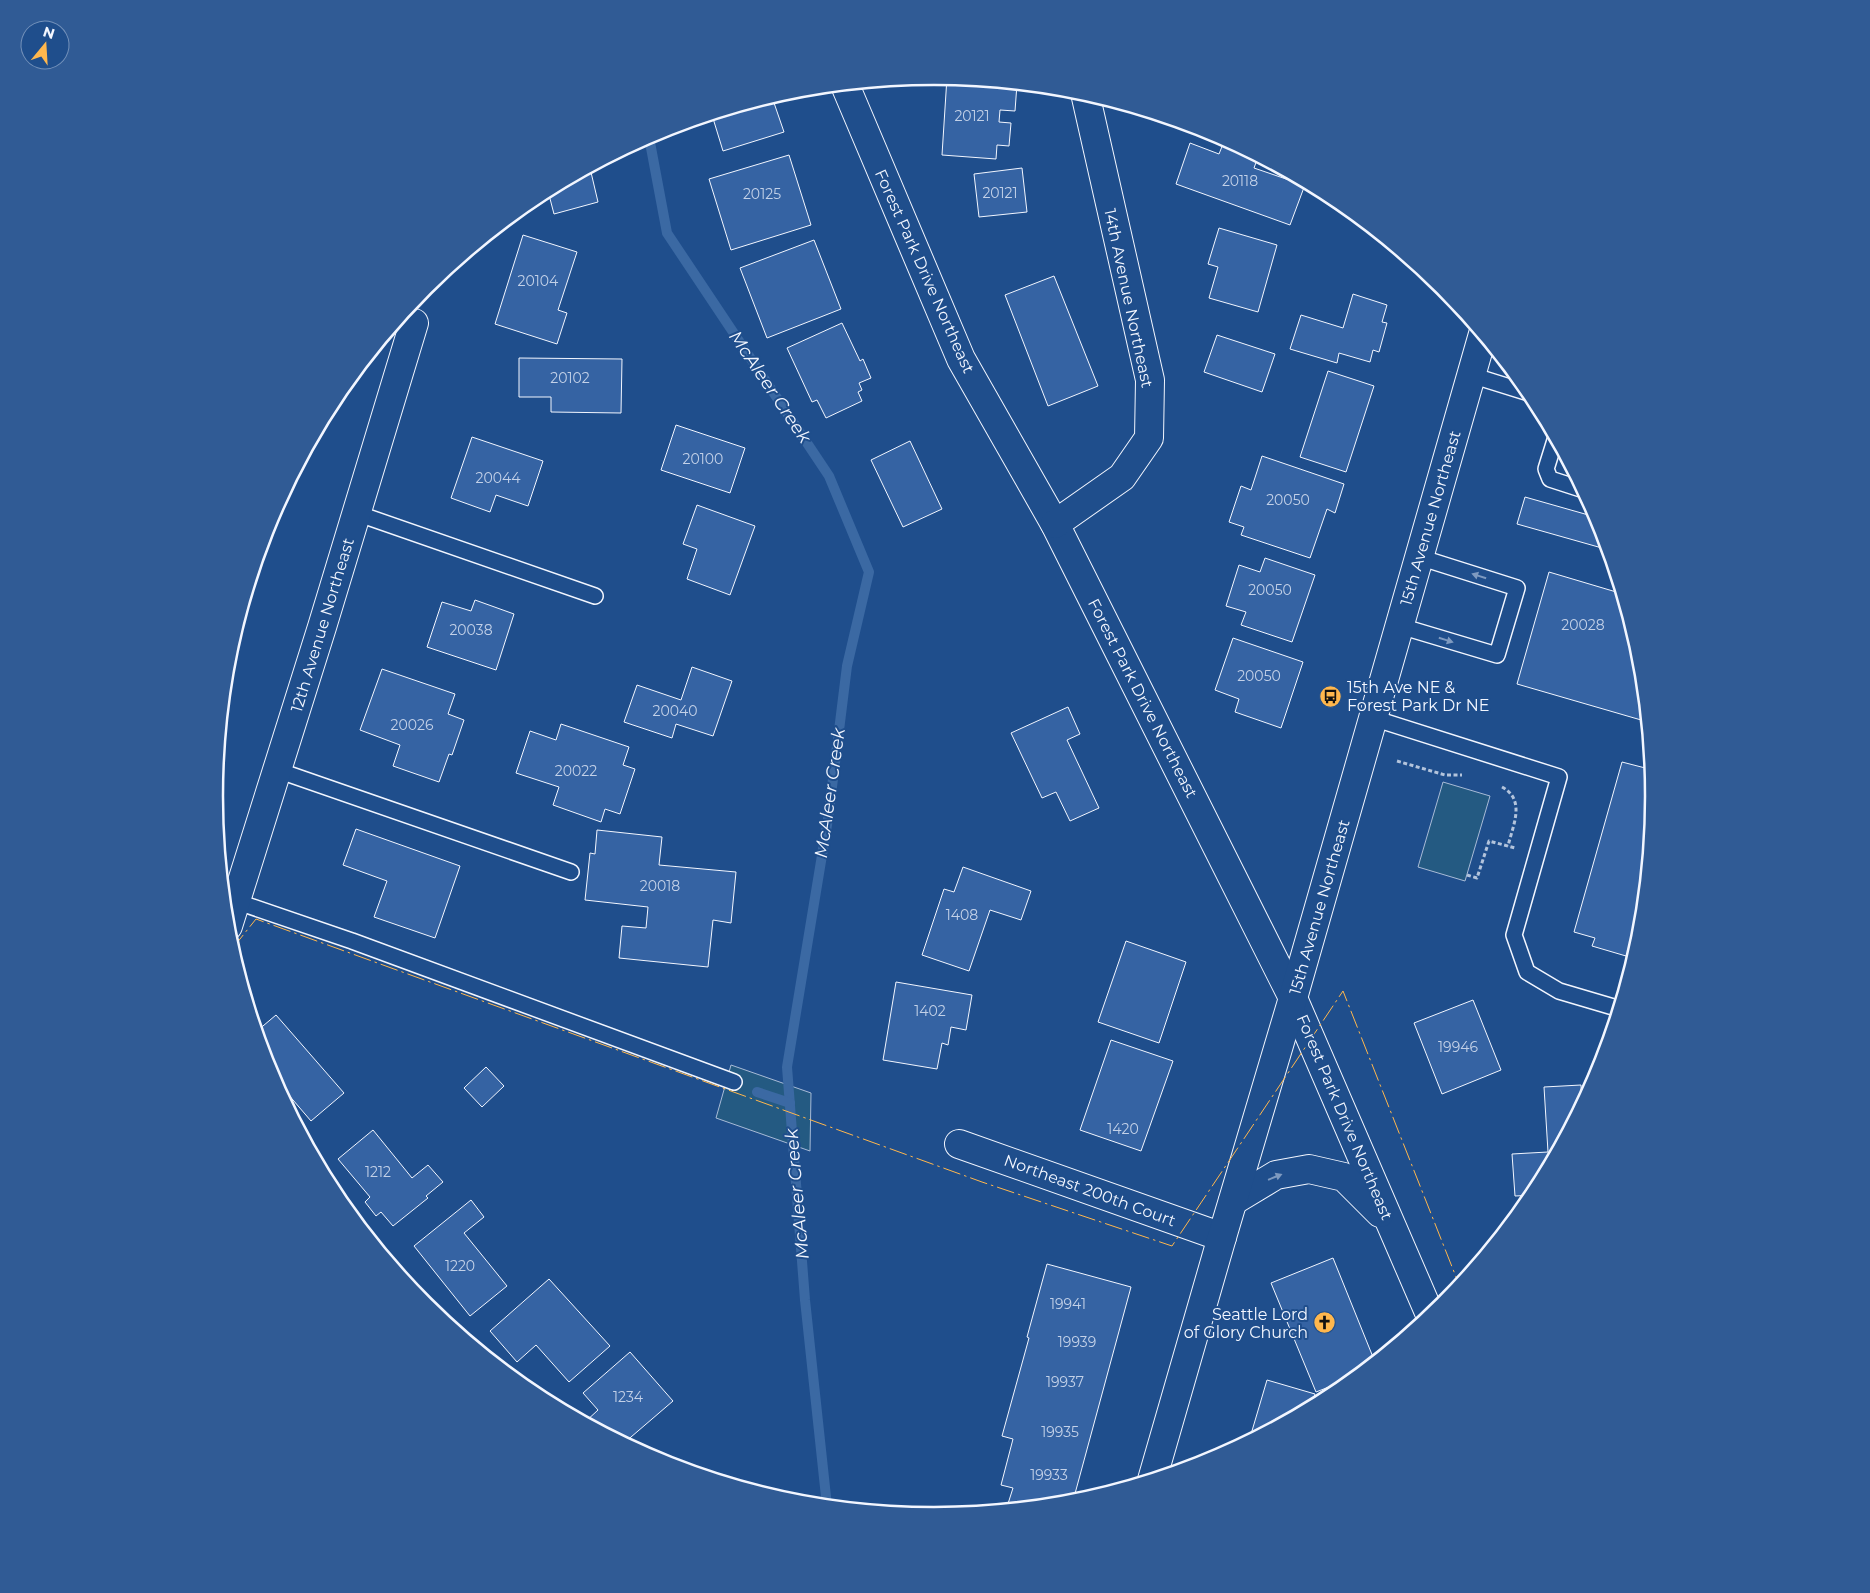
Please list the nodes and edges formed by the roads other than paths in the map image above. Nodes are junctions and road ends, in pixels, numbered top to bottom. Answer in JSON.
{"nodes":[{"id":1,"x":847,"y":91,"type":"edge"},
{"id":2,"x":1087,"y":102,"type":"edge"},
{"id":3,"x":414,"y":324,"type":"dead end"},
{"id":4,"x":1481,"y":341,"type":"edge"},
{"id":5,"x":1471,"y":375,"type":"junction"},
{"id":6,"x":1519,"y":390,"type":"edge"},
{"id":7,"x":1553,"y":445,"type":"edge"},
{"id":8,"x":1575,"y":487,"type":"edge"},
{"id":9,"x":356,"y":513,"type":"junction"},
{"id":10,"x":1055,"y":524,"type":"junction"},
{"id":11,"x":1419,"y":557,"type":"junction"},
{"id":12,"x":594,"y":596,"type":"dead end"},
{"id":13,"x":1400,"y":626,"type":"junction"},
{"id":14,"x":1374,"y":718,"type":"junction"},
{"id":15,"x":277,"y":770,"type":"junction"},
{"id":16,"x":571,"y":872,"type":"dead end"},
{"id":17,"x":233,"y":908,"type":"edge"},
{"id":18,"x":234,"y":915,"type":"edge"},
{"id":19,"x":1293,"y":998,"type":"junction"},
{"id":20,"x":1614,"y":1007,"type":"edge"},
{"id":21,"x":734,"y":1082,"type":"dead end"},
{"id":22,"x":959,"y":1144,"type":"dead end"},
{"id":23,"x":1233,"y":1201,"type":"junction"},
{"id":24,"x":1391,"y":1223,"type":"junction"},
{"id":25,"x":1222,"y":1237,"type":"junction"},
{"id":26,"x":1428,"y":1309,"type":"edge"},
{"id":27,"x":1154,"y":1473,"type":"edge"}],
"edges":[{"from":1,"to":10,"type":"street","name":"Forest Park Drive Northeast"},
{"from":2,"to":10,"type":"street","name":"14th Avenue Northeast"},
{"from":3,"to":9,"type":"street","name":"12th Avenue Northeast"},
{"from":4,"to":5,"type":"street","name":"15th Avenue Northeast"},
{"from":5,"to":6,"type":"lane"},
{"from":5,"to":11,"type":"street","name":"15th Avenue Northeast"},
{"from":7,"to":8,"type":"lane"},
{"from":9,"to":12,"type":"lane"},
{"from":9,"to":15,"type":"street","name":"12th Avenue Northeast"},
{"from":10,"to":19,"type":"street","name":"Forest Park Drive Northeast"},
{"from":11,"to":13,"type":"street","name":"15th Avenue Northeast"},
{"from":13,"to":11,"type":"lane","one_way":true},
{"from":13,"to":14,"type":"street","name":"15th Avenue Northeast"},
{"from":14,"to":19,"type":"street","name":"15th Avenue Northeast"},
{"from":14,"to":20,"type":"lane"},
{"from":15,"to":16,"type":"lane"},
{"from":15,"to":17,"type":"street","name":"12th Avenue Northeast"},
{"from":18,"to":21,"type":"lane"},
{"from":19,"to":23,"type":"street","name":"15th Avenue Northeast"},
{"from":19,"to":24,"type":"street","name":"Forest Park Drive Northeast"},
{"from":22,"to":25,"type":"street","name":"Northeast 200th Court"},
{"from":23,"to":24,"type":"street","one_way":true},
{"from":23,"to":25,"type":"street","name":"15th Avenue Northeast"},
{"from":24,"to":26,"type":"street","name":"Forest Park Drive Northeast"},
{"from":25,"to":27,"type":"street","name":"15th Avenue Northeast"}]}
